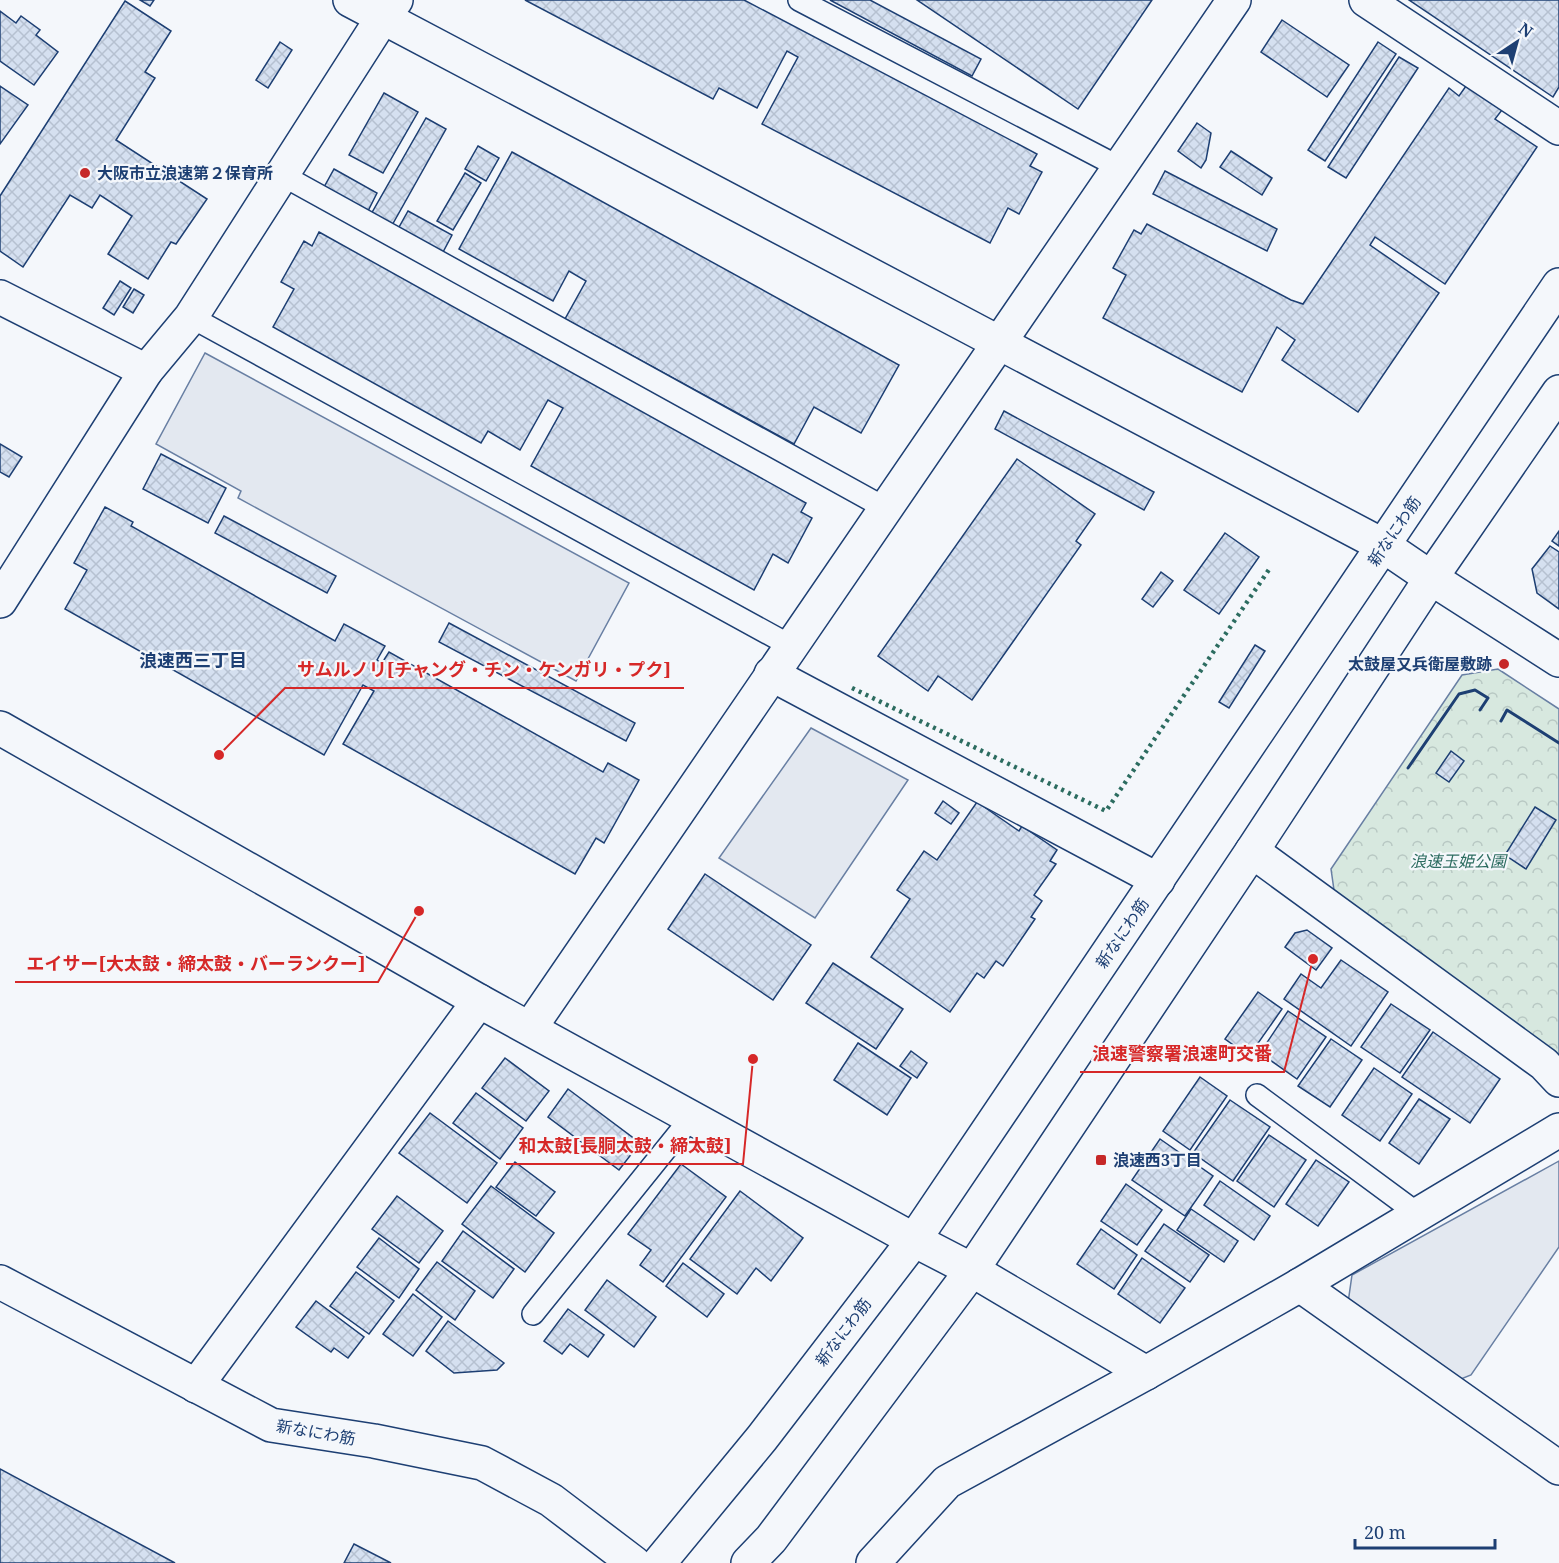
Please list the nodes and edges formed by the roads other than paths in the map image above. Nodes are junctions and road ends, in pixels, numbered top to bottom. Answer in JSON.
{"nodes":[{"id":1,"x":350,"y":0,"type":"edge"},
{"id":2,"x":799,"y":0,"type":"edge"},
{"id":3,"x":1234,"y":0,"type":"edge"},
{"id":4,"x":1366,"y":0,"type":"edge"},
{"id":5,"x":389,"y":8,"type":"edge"},
{"id":6,"x":1559,"y":128,"type":"edge"},
{"id":7,"x":1119,"y":167,"type":"junction"},
{"id":8,"x":282,"y":175,"type":"junction"},
{"id":9,"x":1559,"y":285,"type":"edge"},
{"id":10,"x":0,"y":297,"type":"edge"},
{"id":11,"x":191,"y":317,"type":"junction"},
{"id":12,"x":999,"y":342,"type":"junction"},
{"id":13,"x":147,"y":371,"type":"junction"},
{"id":14,"x":1559,"y":392,"type":"edge"},
{"id":15,"x":885,"y":508,"type":"junction"},
{"id":16,"x":1384,"y":546,"type":"junction"},
{"id":17,"x":1431,"y":578,"type":"junction"},
{"id":18,"x":0,"y":601,"type":"edge"},
{"id":19,"x":791,"y":646,"type":"junction"},
{"id":20,"x":1559,"y":660,"type":"edge"},
{"id":21,"x":771,"y":674,"type":"junction"},
{"id":22,"x":0,"y":728,"type":"edge"},
{"id":23,"x":1252,"y":851,"type":"junction"},
{"id":24,"x":1158,"y":880,"type":"junction"},
{"id":25,"x":479,"y":1000,"type":"junction"},
{"id":26,"x":530,"y":1028,"type":"junction"},
{"id":27,"x":1559,"y":1080,"type":"edge"},
{"id":28,"x":1257,"y":1095,"type":"dead end"},
{"id":29,"x":691,"y":1118,"type":"junction"},
{"id":30,"x":1559,"y":1130,"type":"edge"},
{"id":31,"x":1418,"y":1214,"type":"junction"},
{"id":32,"x":914,"y":1240,"type":"junction"},
{"id":33,"x":972,"y":1269,"type":"junction"},
{"id":34,"x":0,"y":1282,"type":"edge"},
{"id":35,"x":1300,"y":1285,"type":"junction"},
{"id":36,"x":533,"y":1314,"type":"dead end"},
{"id":37,"x":1146,"y":1374,"type":"junction"},
{"id":38,"x":196,"y":1386,"type":"junction"},
{"id":39,"x":1559,"y":1468,"type":"edge"},
{"id":40,"x":634,"y":1563,"type":"edge"},
{"id":41,"x":659,"y":1563,"type":"edge"},
{"id":42,"x":748,"y":1563,"type":"edge"},
{"id":43,"x":873,"y":1563,"type":"edge"}],
"edges":[{"from":1,"to":5,"type":"street"},
{"from":2,"to":7,"type":"lane"},
{"from":3,"to":7,"type":"street"},
{"from":4,"to":6,"type":"street"},
{"from":5,"to":8,"type":"street"},
{"from":5,"to":12,"type":"street"},
{"from":7,"to":12,"type":"street"},
{"from":8,"to":11,"type":"street"},
{"from":8,"to":15,"type":"lane"},
{"from":9,"to":16,"type":"street","name":"新なにわ筋"},
{"from":10,"to":13,"type":"street"},
{"from":11,"to":13,"type":"street"},
{"from":11,"to":19,"type":"lane"},
{"from":12,"to":15,"type":"street"},
{"from":12,"to":16,"type":"street"},
{"from":13,"to":18,"type":"street"},
{"from":14,"to":17,"type":"street"},
{"from":15,"to":19,"type":"street"},
{"from":16,"to":17,"type":"street"},
{"from":16,"to":24,"type":"street","name":"新なにわ筋"},
{"from":17,"to":20,"type":"street"},
{"from":17,"to":23,"type":"street"},
{"from":19,"to":21,"type":"street"},
{"from":21,"to":24,"type":"street"},
{"from":21,"to":26,"type":"street"},
{"from":22,"to":25,"type":"street"},
{"from":23,"to":27,"type":"street"},
{"from":23,"to":33,"type":"street"},
{"from":24,"to":32,"type":"street","name":"新なにわ筋"},
{"from":25,"to":26,"type":"street"},
{"from":25,"to":38,"type":"street"},
{"from":26,"to":29,"type":"street"},
{"from":28,"to":31,"type":"lane"},
{"from":29,"to":32,"type":"street"},
{"from":29,"to":36,"type":"lane"},
{"from":30,"to":31,"type":"street"},
{"from":31,"to":35,"type":"street"},
{"from":32,"to":33,"type":"street"},
{"from":32,"to":41,"type":"street","name":"新なにわ筋"},
{"from":33,"to":37,"type":"street"},
{"from":33,"to":42,"type":"street"},
{"from":34,"to":38,"type":"street","name":"新なにわ筋"},
{"from":35,"to":37,"type":"street"},
{"from":35,"to":39,"type":"street"},
{"from":37,"to":43,"type":"street"},
{"from":38,"to":40,"type":"street","name":"新なにわ筋"}]}
